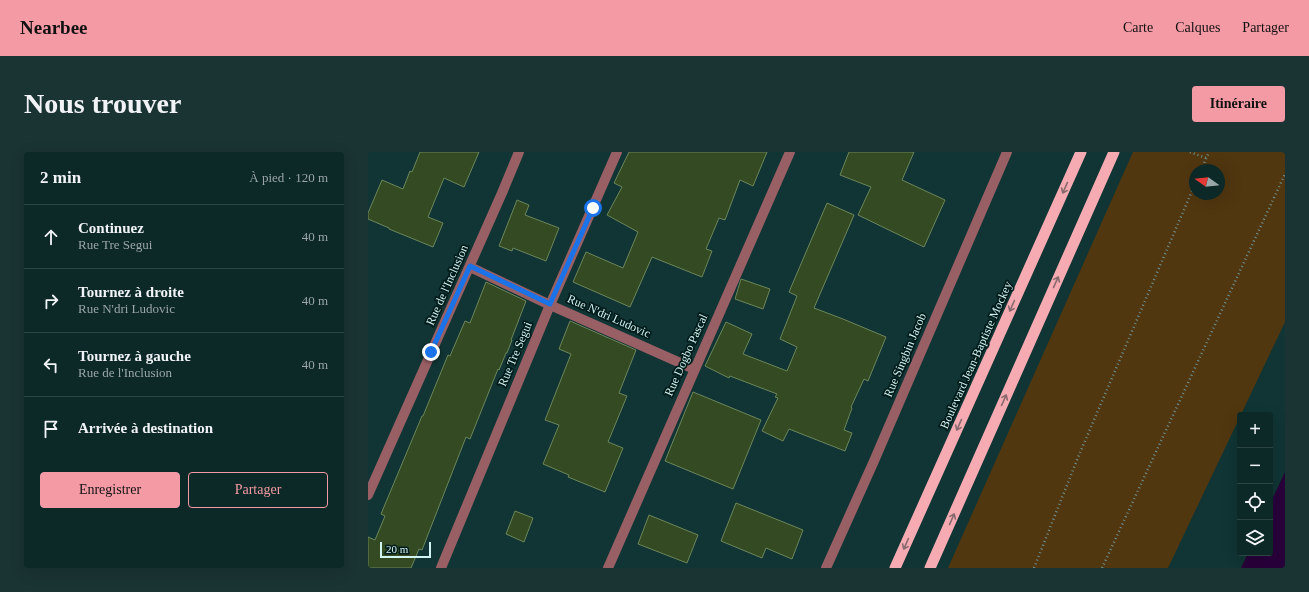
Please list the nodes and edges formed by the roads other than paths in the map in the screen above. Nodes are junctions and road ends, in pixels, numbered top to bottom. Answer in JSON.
{"nodes":[{"id":1,"x":519,"y":152,"type":"edge"},
{"id":2,"x":617,"y":152,"type":"edge"},
{"id":3,"x":790,"y":152,"type":"edge"},
{"id":4,"x":1007,"y":152,"type":"edge"},
{"id":5,"x":1081,"y":152,"type":"edge"},
{"id":6,"x":1114,"y":152,"type":"edge"},
{"id":7,"x":470,"y":266,"type":"junction"},
{"id":8,"x":550,"y":304,"type":"junction"},
{"id":9,"x":694,"y":369,"type":"junction"},
{"id":10,"x":368,"y":494,"type":"edge"},
{"id":11,"x":441,"y":568,"type":"edge"},
{"id":12,"x":608,"y":568,"type":"edge"},
{"id":13,"x":826,"y":568,"type":"edge"},
{"id":14,"x":895,"y":568,"type":"edge"},
{"id":15,"x":930,"y":568,"type":"edge"}],
"edges":[{"from":1,"to":7,"type":"street","name":"Rue de l'Inclusion"},
{"from":2,"to":8,"type":"street","name":"Rue Tre Segui"},
{"from":3,"to":9,"type":"street","name":"Rue Dogbo Pascal"},
{"from":4,"to":13,"type":"street","name":"Rue Singbin Jacob"},
{"from":5,"to":14,"type":"highway","name":"Boulevard Jean-Baptiste Mockey","one_way":true},
{"from":15,"to":6,"type":"highway","one_way":true},
{"from":7,"to":8,"type":"street","name":"Rue N'dri Ludovic"},
{"from":7,"to":10,"type":"street","name":"Rue de l'Inclusion"},
{"from":8,"to":9,"type":"street","name":"Rue N'dri Ludovic"},
{"from":8,"to":11,"type":"street","name":"Rue Tre Segui"},
{"from":9,"to":12,"type":"street","name":"Rue Dogbo Pascal"}]}
